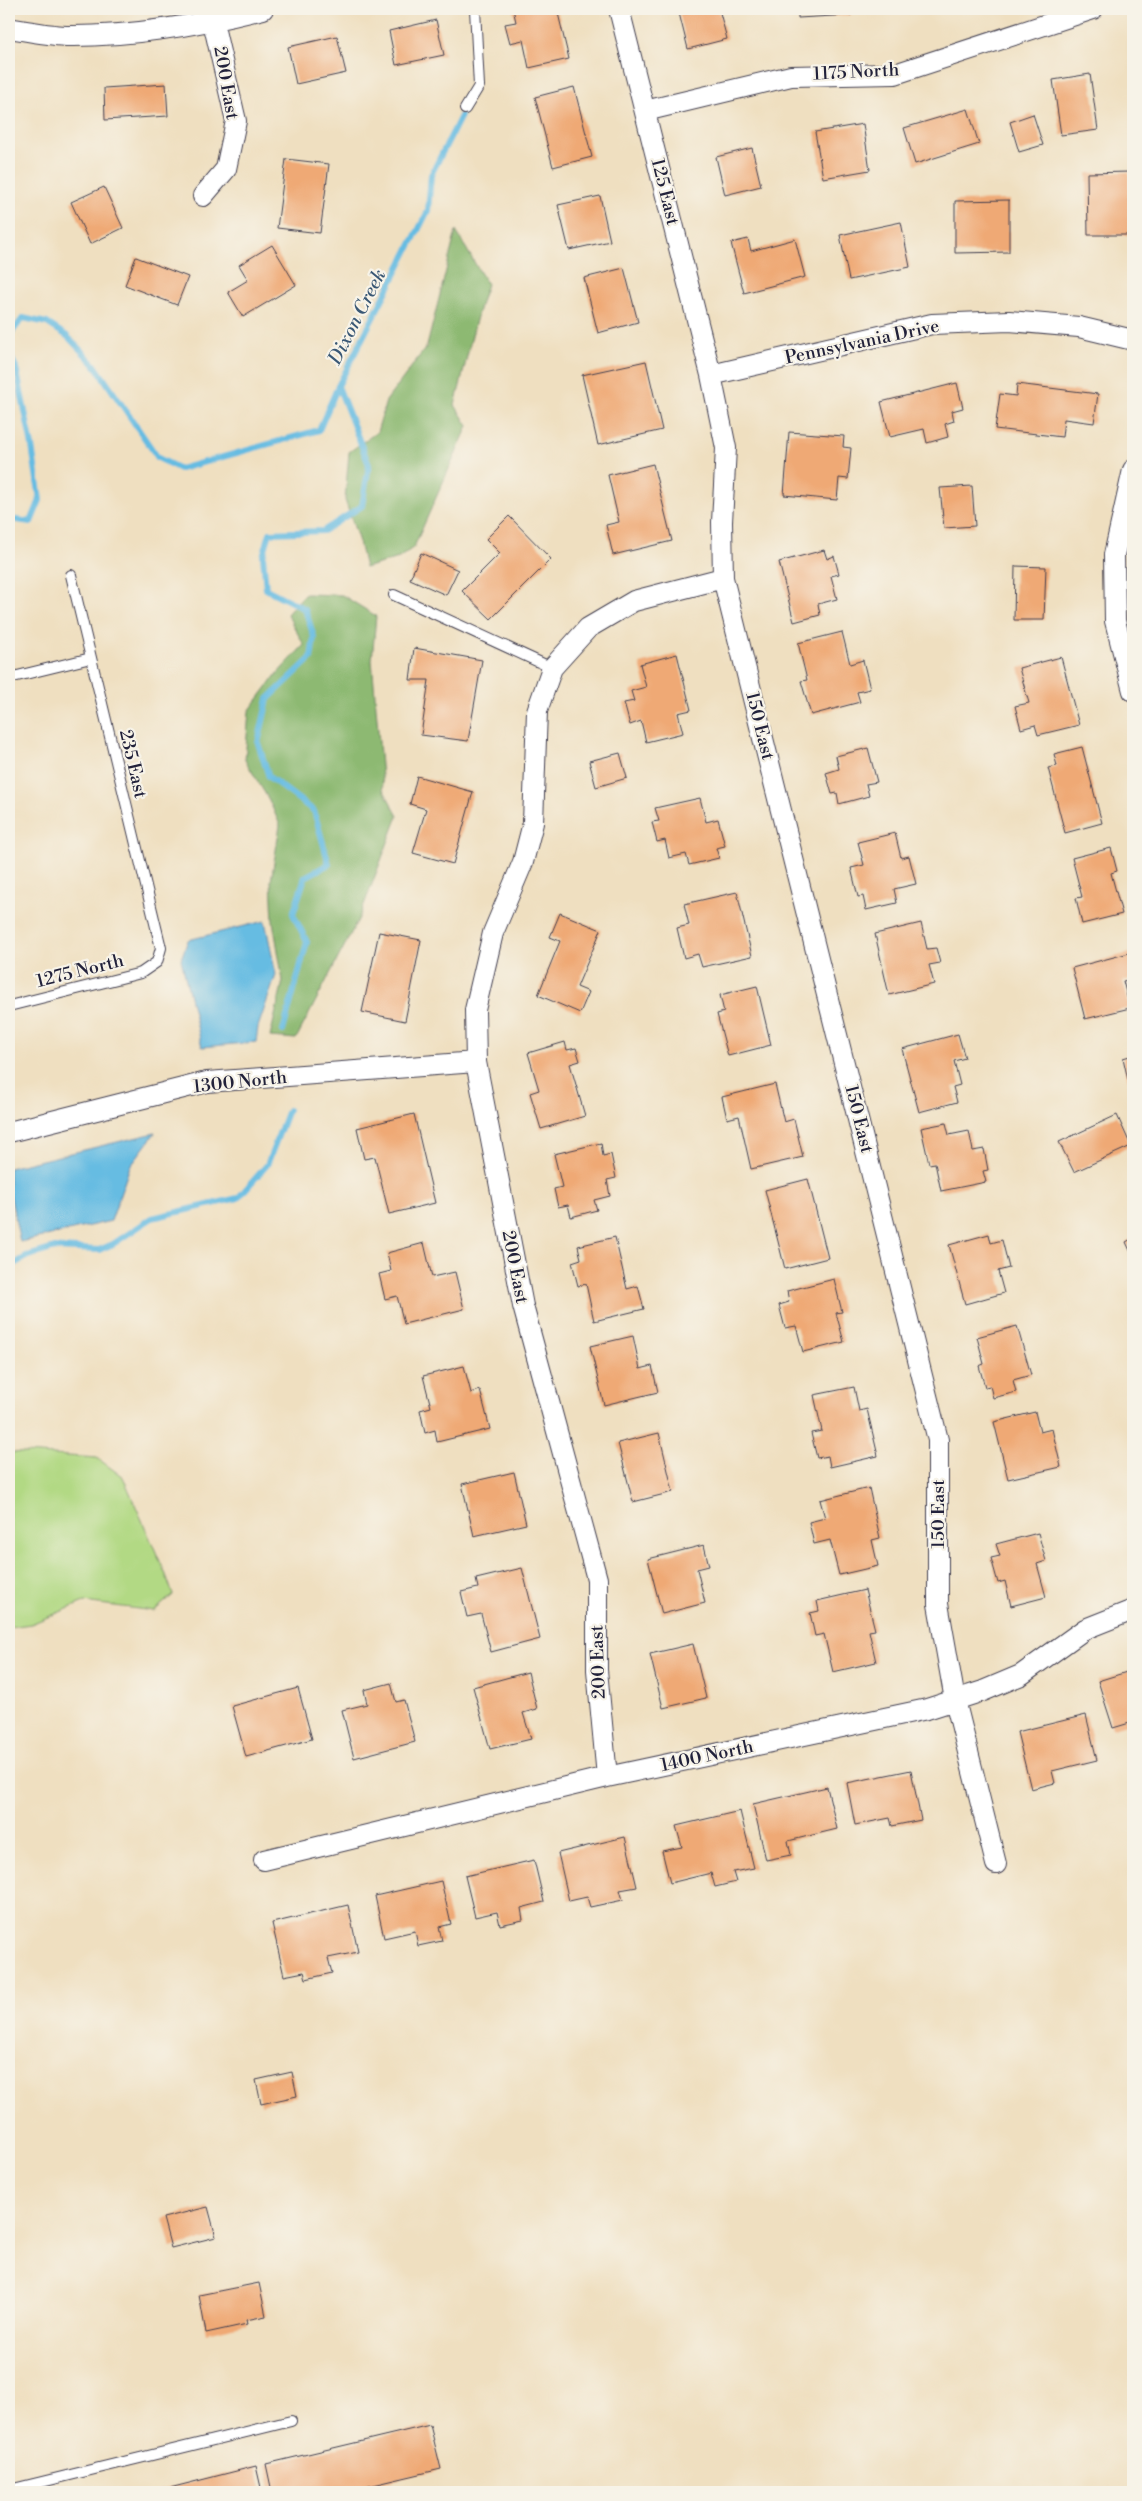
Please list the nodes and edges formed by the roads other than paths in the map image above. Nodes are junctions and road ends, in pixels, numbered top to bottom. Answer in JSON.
{"nodes":[{"id":1,"x":263,"y":9,"type":"edge"},
{"id":2,"x":476,"y":9,"type":"edge"},
{"id":3,"x":619,"y":9,"type":"edge"},
{"id":4,"x":1092,"y":9,"type":"edge"},
{"id":5,"x":213,"y":22,"type":"junction"},
{"id":6,"x":9,"y":28,"type":"edge"},
{"id":7,"x":465,"y":109,"type":"dead end"},
{"id":8,"x":645,"y":111,"type":"junction"},
{"id":9,"x":203,"y":196,"type":"dead end"},
{"id":10,"x":1133,"y":340,"type":"edge"},
{"id":11,"x":711,"y":375,"type":"junction"},
{"id":12,"x":1133,"y":470,"type":"edge"},
{"id":13,"x":71,"y":574,"type":"dead end"},
{"id":14,"x":723,"y":578,"type":"junction"},
{"id":15,"x":394,"y":595,"type":"dead end"},
{"id":16,"x":91,"y":658,"type":"junction"},
{"id":17,"x":552,"y":668,"type":"junction"},
{"id":18,"x":9,"y":678,"type":"edge"},
{"id":19,"x":1133,"y":691,"type":"edge"},
{"id":20,"x":157,"y":962,"type":"joint"},
{"id":21,"x":9,"y":1006,"type":"edge"},
{"id":22,"x":476,"y":1062,"type":"junction"},
{"id":23,"x":9,"y":1132,"type":"edge"},
{"id":24,"x":1133,"y":1610,"type":"edge"},
{"id":25,"x":955,"y":1700,"type":"junction"},
{"id":26,"x":607,"y":1777,"type":"junction"},
{"id":27,"x":264,"y":1860,"type":"dead end"},
{"id":28,"x":996,"y":1864,"type":"dead end"},
{"id":29,"x":291,"y":2421,"type":"dead end"},
{"id":30,"x":9,"y":2490,"type":"edge"}],
"edges":[{"from":1,"to":5,"type":"street"},
{"from":2,"to":7,"type":"lane"},
{"from":3,"to":8,"type":"street","name":"125 East"},
{"from":4,"to":8,"type":"street","name":"1175 North"},
{"from":5,"to":6,"type":"street"},
{"from":5,"to":9,"type":"street","name":"200 East"},
{"from":8,"to":11,"type":"street","name":"125 East"},
{"from":10,"to":11,"type":"street","name":"Pennsylvania Drive"},
{"from":11,"to":14,"type":"street","name":"150 East"},
{"from":12,"to":19,"type":"street"},
{"from":13,"to":16,"type":"lane","name":"235 East"},
{"from":14,"to":17,"type":"street"},
{"from":14,"to":25,"type":"street","name":"150 East"},
{"from":15,"to":17,"type":"lane"},
{"from":16,"to":18,"type":"lane"},
{"from":16,"to":20,"type":"lane","name":"235 East"},
{"from":17,"to":22,"type":"street","name":"200 East"},
{"from":20,"to":21,"type":"lane","name":"1275 North"},
{"from":22,"to":23,"type":"street","name":"1300 North"},
{"from":22,"to":26,"type":"street","name":"200 East"},
{"from":24,"to":25,"type":"street","name":"1400 North"},
{"from":25,"to":26,"type":"street","name":"1400 North"},
{"from":25,"to":28,"type":"street","name":"150 East"},
{"from":26,"to":27,"type":"street","name":"1400 North"},
{"from":29,"to":30,"type":"lane"}]}
